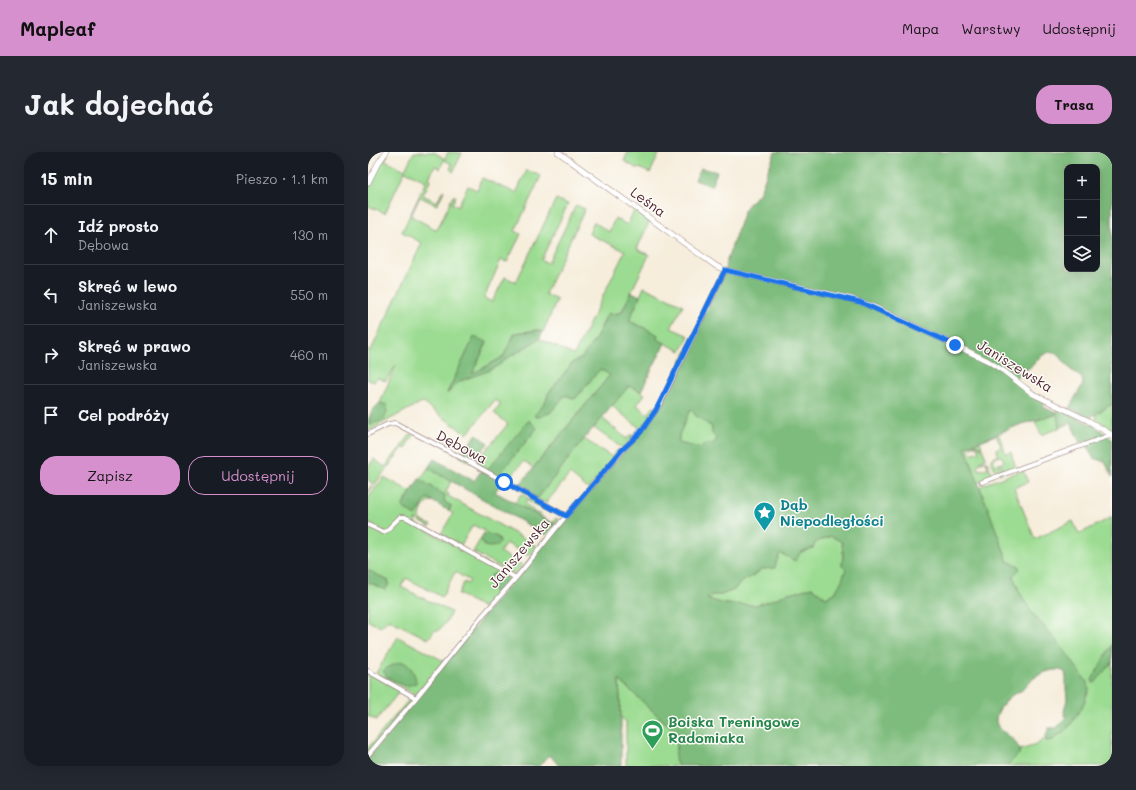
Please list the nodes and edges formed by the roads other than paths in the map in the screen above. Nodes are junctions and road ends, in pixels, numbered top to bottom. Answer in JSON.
{"nodes":[{"id":1,"x":386,"y":152,"type":"edge"},
{"id":2,"x":558,"y":152,"type":"edge"},
{"id":3,"x":368,"y":183,"type":"edge"},
{"id":4,"x":725,"y":270,"type":"junction"},
{"id":5,"x":368,"y":434,"type":"edge"},
{"id":6,"x":1112,"y":435,"type":"edge"},
{"id":7,"x":982,"y":482,"type":"dead end"},
{"id":8,"x":566,"y":516,"type":"junction"},
{"id":9,"x":368,"y":525,"type":"edge"},
{"id":10,"x":516,"y":578,"type":"junction"},
{"id":11,"x":368,"y":671,"type":"edge"},
{"id":12,"x":416,"y":698,"type":"junction"},
{"id":13,"x":368,"y":755,"type":"edge"}],
"edges":[{"from":1,"to":3,"type":"street"},
{"from":2,"to":4,"type":"street","name":"Leśna"},
{"from":4,"to":6,"type":"street","name":"Janiszewska"},
{"from":4,"to":8,"type":"street","name":"Janiszewska"},
{"from":5,"to":8,"type":"street","name":"Dębowa"},
{"from":6,"to":7,"type":"street"},
{"from":8,"to":10,"type":"street","name":"Janiszewska"},
{"from":9,"to":10,"type":"street"},
{"from":10,"to":12,"type":"street","name":"Janiszewska"},
{"from":11,"to":12,"type":"street"},
{"from":12,"to":13,"type":"street","name":"Janiszewska"}]}
